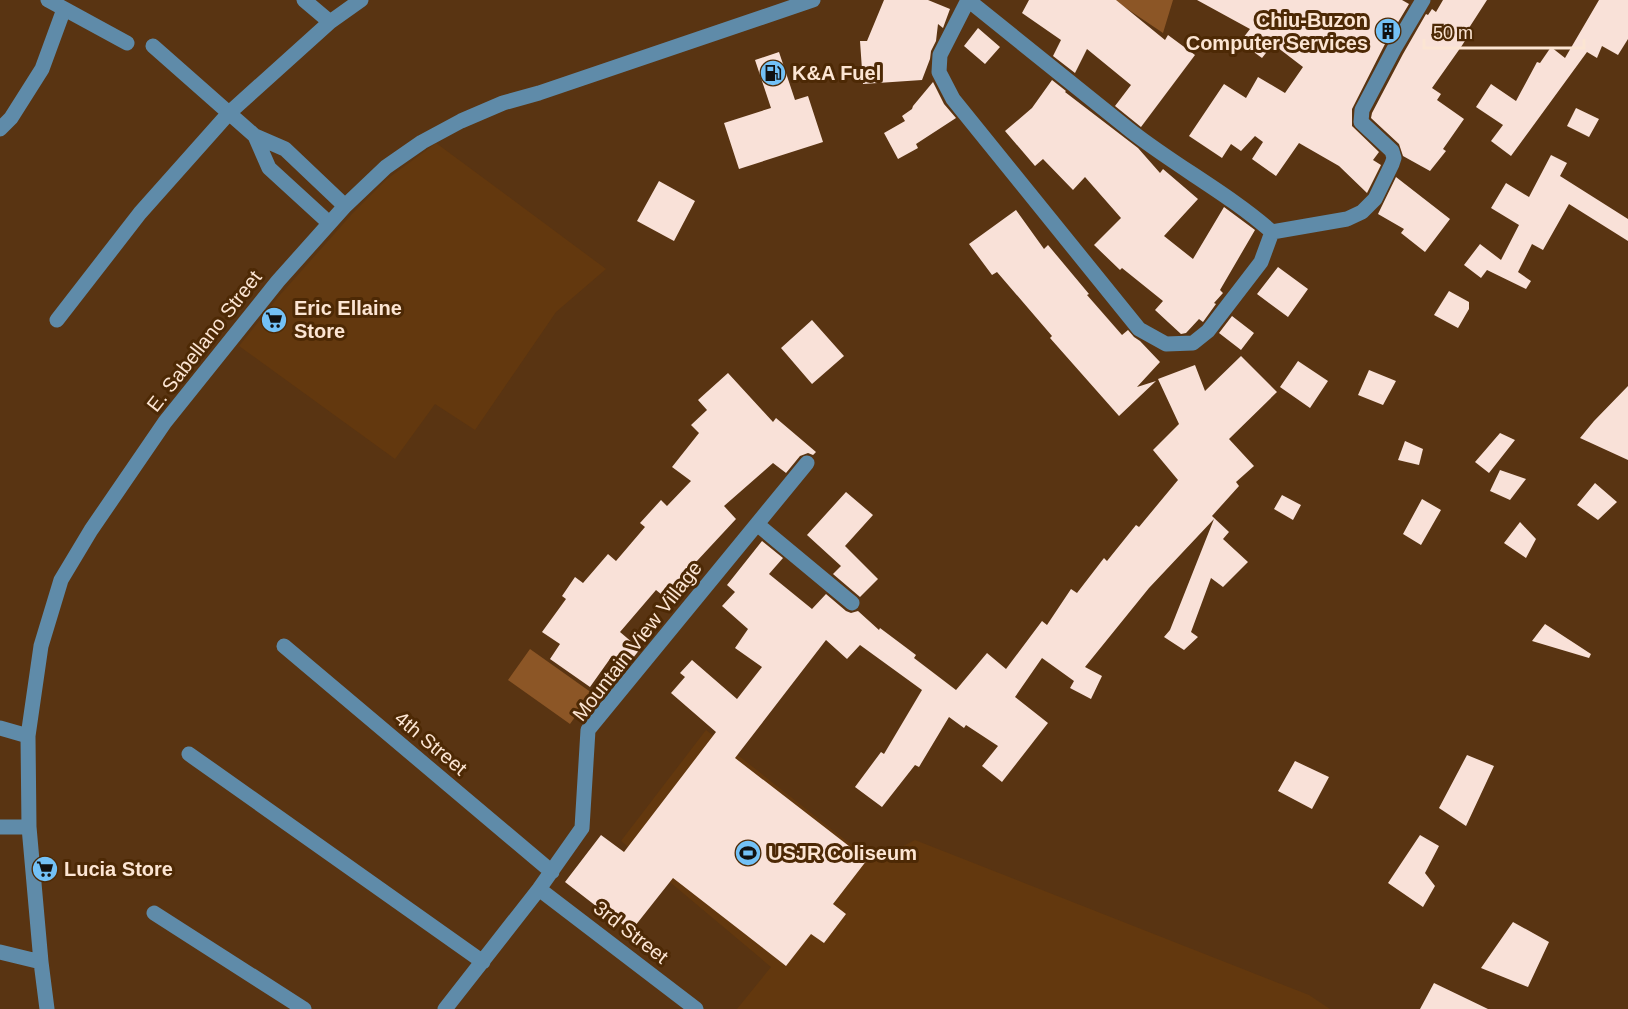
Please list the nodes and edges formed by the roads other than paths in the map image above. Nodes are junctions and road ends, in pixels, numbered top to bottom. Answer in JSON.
{"nodes":[{"id":1,"x":48,"y":0,"type":"edge"},
{"id":2,"x":304,"y":0,"type":"edge"},
{"id":3,"x":361,"y":0,"type":"edge"},
{"id":4,"x":813,"y":0,"type":"edge"},
{"id":5,"x":968,"y":0,"type":"edge"},
{"id":6,"x":1423,"y":0,"type":"edge"},
{"id":7,"x":64,"y":9,"type":"junction"},
{"id":8,"x":330,"y":22,"type":"junction"},
{"id":9,"x":127,"y":43,"type":"dead end"},
{"id":10,"x":153,"y":46,"type":"dead end"},
{"id":11,"x":230,"y":113,"type":"junction"},
{"id":12,"x":0,"y":129,"type":"edge"},
{"id":13,"x":255,"y":136,"type":"junction"},
{"id":14,"x":345,"y":206,"type":"junction"},
{"id":15,"x":328,"y":222,"type":"junction"},
{"id":16,"x":1272,"y":232,"type":"junction"},
{"id":17,"x":57,"y":320,"type":"dead end"},
{"id":18,"x":807,"y":463,"type":"dead end"},
{"id":19,"x":757,"y":524,"type":"junction"},
{"id":20,"x":852,"y":603,"type":"dead end"},
{"id":21,"x":284,"y":646,"type":"dead end"},
{"id":22,"x":0,"y":728,"type":"edge"},
{"id":23,"x":28,"y":736,"type":"junction"},
{"id":24,"x":189,"y":754,"type":"dead end"},
{"id":25,"x":0,"y":827,"type":"edge"},
{"id":26,"x":29,"y":827,"type":"junction"},
{"id":27,"x":552,"y":872,"type":"junction"},
{"id":28,"x":539,"y":888,"type":"junction"},
{"id":29,"x":154,"y":913,"type":"dead end"},
{"id":30,"x":0,"y":952,"type":"edge"},
{"id":31,"x":41,"y":962,"type":"junction"},
{"id":32,"x":483,"y":962,"type":"junction"},
{"id":33,"x":447,"y":1008,"type":"edge"},
{"id":34,"x":47,"y":1009,"type":"edge"},
{"id":35,"x":303,"y":1009,"type":"edge"},
{"id":36,"x":696,"y":1009,"type":"edge"}],
"edges":[{"from":1,"to":7,"type":"street"},
{"from":2,"to":8,"type":"street"},
{"from":3,"to":8,"type":"street"},
{"from":4,"to":14,"type":"street","name":"E. Sabellano Street"},
{"from":5,"to":16,"type":"street"},
{"from":5,"to":16,"type":"street"},
{"from":6,"to":16,"type":"street"},
{"from":7,"to":9,"type":"street"},
{"from":7,"to":12,"type":"street"},
{"from":8,"to":11,"type":"street"},
{"from":10,"to":11,"type":"street"},
{"from":11,"to":13,"type":"street"},
{"from":11,"to":17,"type":"street"},
{"from":13,"to":14,"type":"street"},
{"from":13,"to":15,"type":"street"},
{"from":14,"to":15,"type":"street","name":"E. Sabellano Street"},
{"from":15,"to":23,"type":"street","name":"E. Sabellano Street"},
{"from":18,"to":19,"type":"street","name":"Mountain View Village"},
{"from":19,"to":20,"type":"street"},
{"from":19,"to":27,"type":"street","name":"Mountain View Village"},
{"from":21,"to":27,"type":"street","name":"4th Street"},
{"from":22,"to":23,"type":"street"},
{"from":23,"to":26,"type":"street","name":"E. Sabellano Street"},
{"from":24,"to":32,"type":"street"},
{"from":25,"to":26,"type":"street"},
{"from":26,"to":31,"type":"street","name":"E. Sabellano Street"},
{"from":27,"to":28,"type":"street","name":"Mountain View Village"},
{"from":28,"to":32,"type":"street","name":"Mountain View Village"},
{"from":28,"to":36,"type":"street","name":"3rd Street"},
{"from":29,"to":35,"type":"street"},
{"from":30,"to":31,"type":"street"},
{"from":31,"to":34,"type":"street","name":"E. Sabellano Street"},
{"from":32,"to":33,"type":"street","name":"Mountain View Village"}]}
